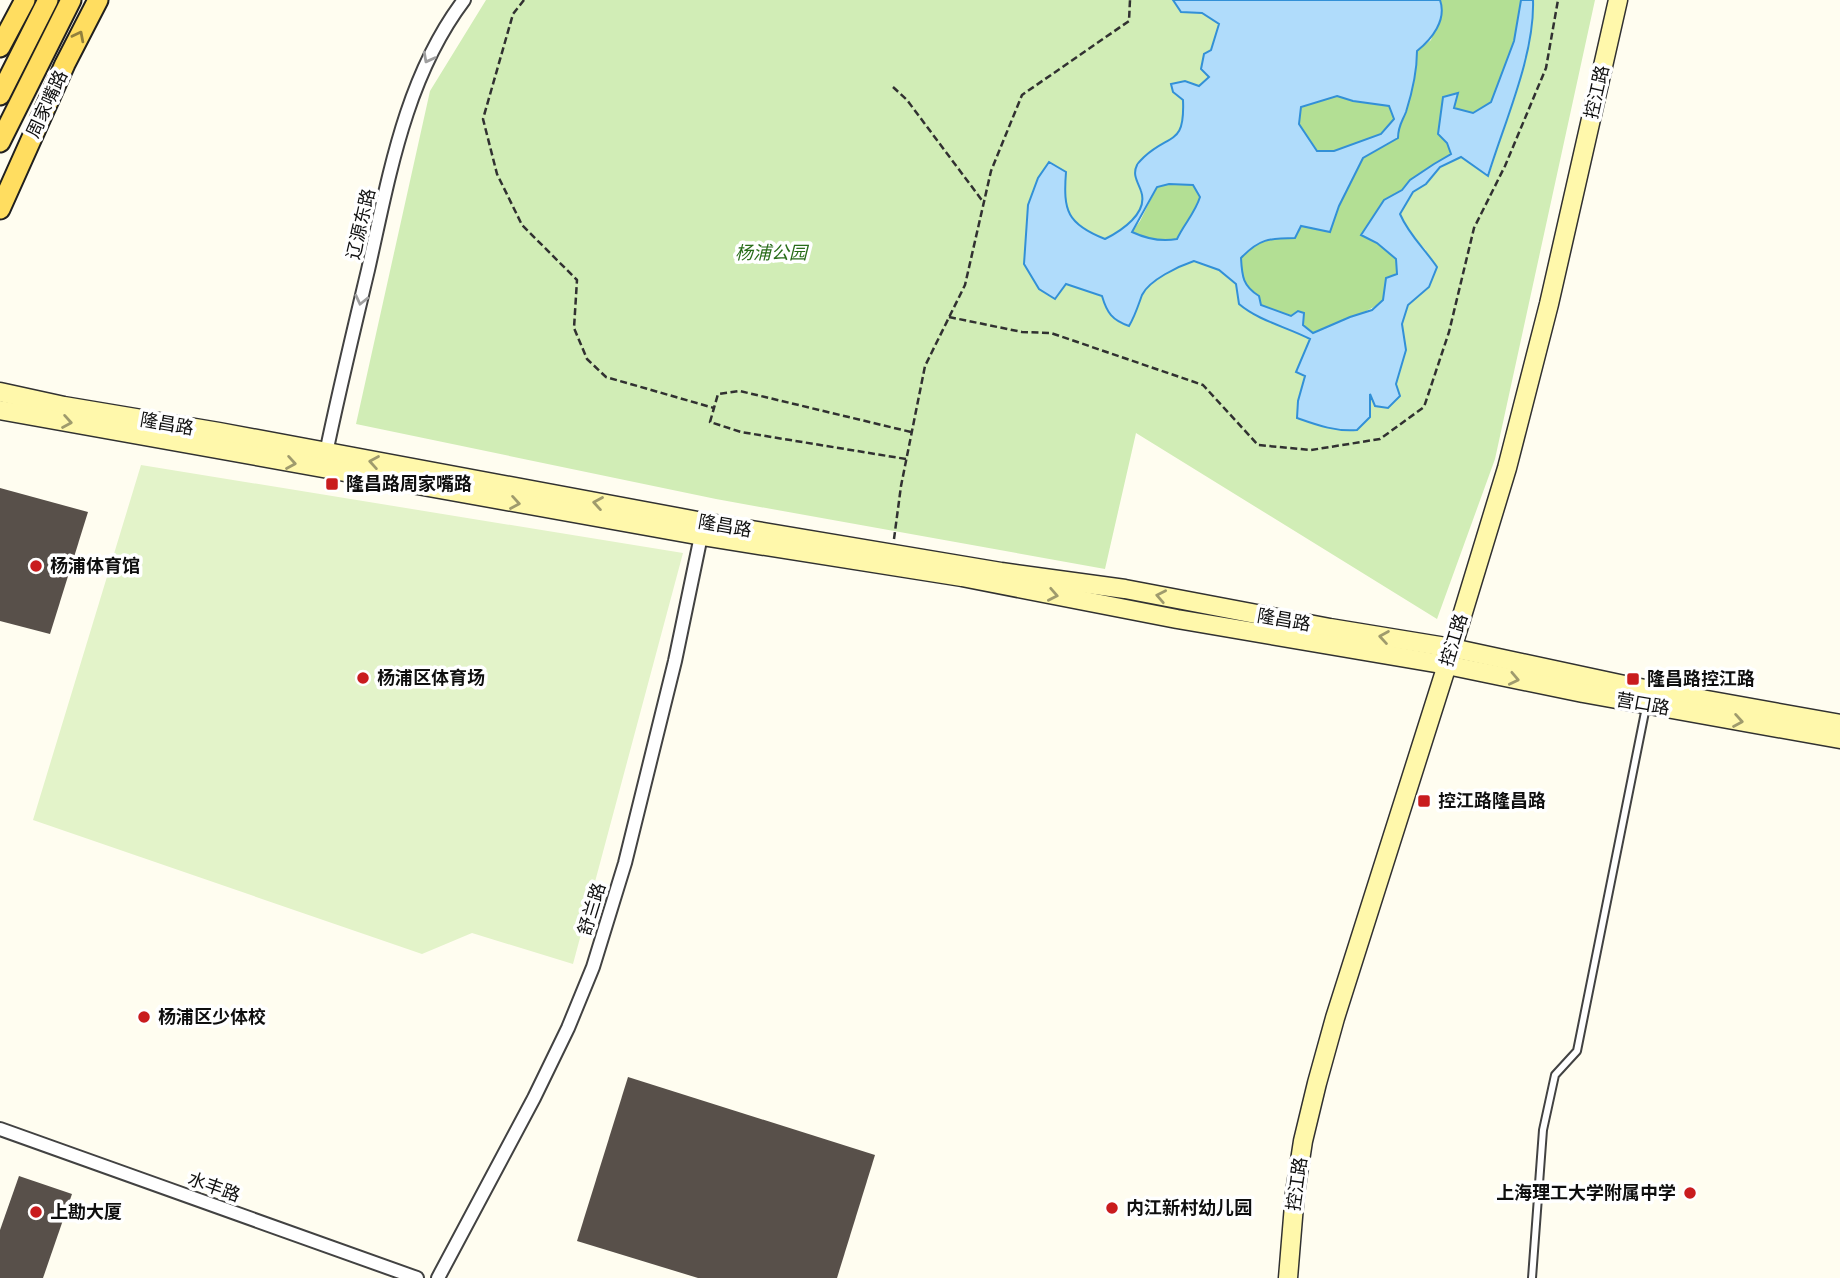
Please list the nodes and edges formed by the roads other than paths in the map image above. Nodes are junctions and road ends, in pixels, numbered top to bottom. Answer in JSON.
{"nodes":[{"id":1,"x":25,"y":0,"type":"edge"},
{"id":2,"x":48,"y":0,"type":"edge"},
{"id":3,"x":71,"y":0,"type":"edge"},
{"id":4,"x":98,"y":0,"type":"edge"},
{"id":5,"x":464,"y":0,"type":"edge"},
{"id":6,"x":1618,"y":0,"type":"edge"},
{"id":7,"x":0,"y":47,"type":"edge"},
{"id":8,"x":0,"y":95,"type":"edge"},
{"id":9,"x":0,"y":142,"type":"edge"},
{"id":10,"x":0,"y":209,"type":"edge"},
{"id":11,"x":0,"y":392,"type":"edge"},
{"id":12,"x":0,"y":410,"type":"edge"},
{"id":13,"x":324,"y":461,"type":"junction"},
{"id":14,"x":703,"y":529,"type":"junction"},
{"id":15,"x":1450,"y":656,"type":"junction"},
{"id":16,"x":1647,"y":705,"type":"junction"},
{"id":17,"x":1840,"y":723,"type":"edge"},
{"id":18,"x":1840,"y":738,"type":"edge"},
{"id":19,"x":0,"y":1129,"type":"edge"},
{"id":20,"x":416,"y":1278,"type":"edge"},
{"id":21,"x":438,"y":1278,"type":"edge"},
{"id":22,"x":1288,"y":1278,"type":"edge"},
{"id":23,"x":1531,"y":1278,"type":"edge"}],
"edges":[{"from":1,"to":7,"type":"main road"},
{"from":2,"to":8,"type":"main road"},
{"from":3,"to":9,"type":"main road"},
{"from":10,"to":4,"type":"main road","name":"周家嘴路","one_way":true},
{"from":5,"to":13,"type":"street","name":"辽源东路","one_way":true},
{"from":6,"to":15,"type":"main road","name":"控江路"},
{"from":11,"to":13,"type":"main road","name":"隆昌路"},
{"from":12,"to":13,"type":"main road","name":"隆昌路","one_way":true},
{"from":13,"to":14,"type":"main road","name":"隆昌路"},
{"from":14,"to":15,"type":"main road","name":"隆昌路","one_way":true},
{"from":15,"to":14,"type":"main road","name":"隆昌路","one_way":true},
{"from":14,"to":21,"type":"street","name":"舒兰路"},
{"from":15,"to":16,"type":"main road","name":"营口路","one_way":true},
{"from":15,"to":17,"type":"main road","name":"营口路"},
{"from":15,"to":22,"type":"main road","name":"控江路"},
{"from":16,"to":18,"type":"main road","name":"营口路","one_way":true},
{"from":16,"to":23,"type":"lane"},
{"from":19,"to":20,"type":"street","name":"水丰路"}]}
